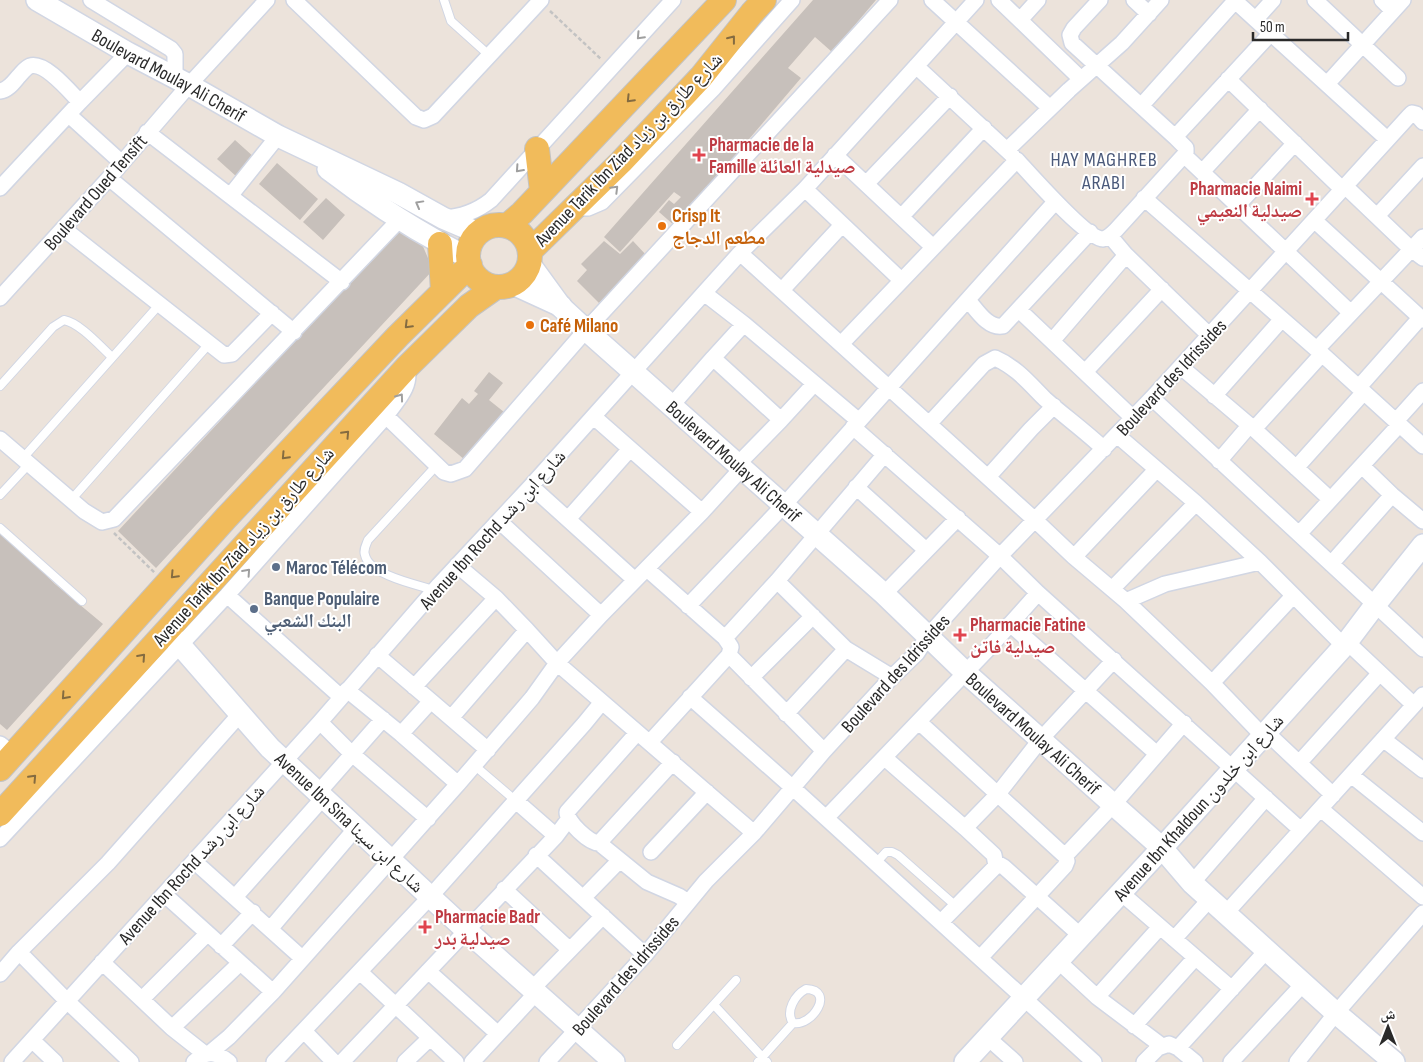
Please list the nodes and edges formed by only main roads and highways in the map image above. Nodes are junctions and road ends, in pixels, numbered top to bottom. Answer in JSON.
{"nodes":[{"id":1,"x":724,"y":0,"type":"edge"},
{"id":2,"x":764,"y":0,"type":"edge"},
{"id":3,"x":538,"y":149,"type":"road end"},
{"id":4,"x":542,"y":192,"type":"junction"},
{"id":5,"x":507,"y":226,"type":"junction"},
{"id":6,"x":440,"y":244,"type":"road end"},
{"id":7,"x":529,"y":257,"type":"junction"},
{"id":8,"x":469,"y":262,"type":"junction"},
{"id":9,"x":510,"y":287,"type":"junction"},
{"id":10,"x":443,"y":291,"type":"junction"},
{"id":11,"x":4,"y":756,"type":"edge"},
{"id":12,"x":0,"y":814,"type":"edge"}],
"edges":[{"from":1,"to":4,"type":"main road","name":"Avenue Tarik Ibn Ziad شارع طارق بن زياد","one_way":true},
{"from":7,"to":2,"type":"main road","name":"Avenue Tarik Ibn Ziad شارع طارق بن زياد","one_way":true},
{"from":3,"to":4,"type":"main road"},
{"from":4,"to":5,"type":"main road","name":"Avenue Tarik Ibn Ziad شارع طارق بن زياد"},
{"from":5,"to":7,"type":"main road","name":"Avenue Tarik Ibn Ziad شارع طارق بن زياد"},
{"from":5,"to":8,"type":"main road","name":"Avenue Tarik Ibn Ziad شارع طارق بن زياد"},
{"from":6,"to":10,"type":"main road"},
{"from":7,"to":9,"type":"main road","name":"Avenue Tarik Ibn Ziad شارع طارق بن زياد"},
{"from":8,"to":9,"type":"main road"},
{"from":8,"to":10,"type":"main road","name":"Avenue Tarik Ibn Ziad شارع طارق بن زياد"},
{"from":12,"to":9,"type":"main road","name":"Avenue Tarik Ibn Ziad شارع طارق بن زياد","one_way":true},
{"from":10,"to":11,"type":"main road","name":"Avenue Tarik Ibn Ziad شارع طارق بن زياد","one_way":true}]}
